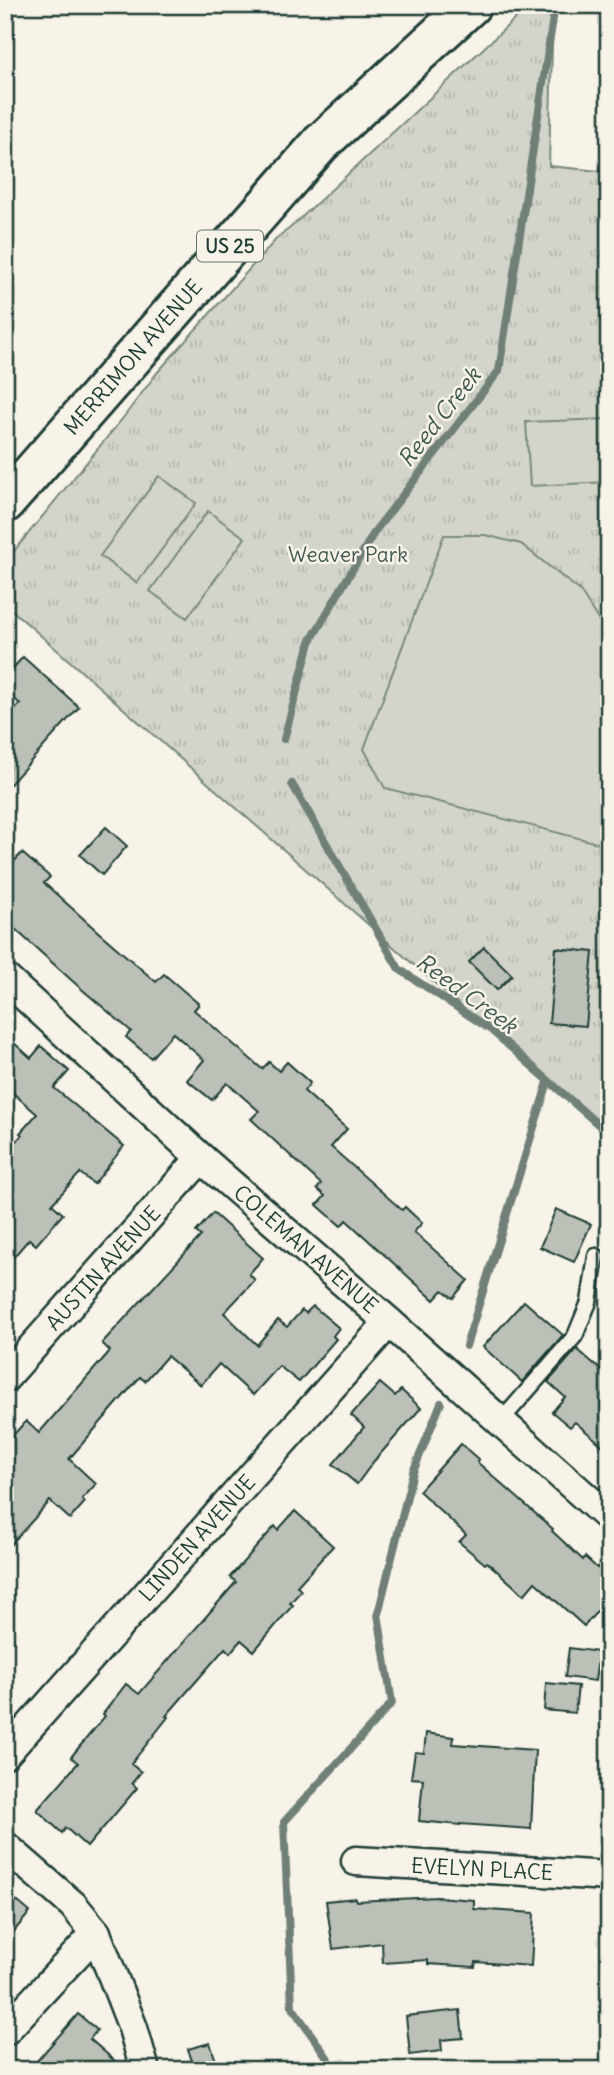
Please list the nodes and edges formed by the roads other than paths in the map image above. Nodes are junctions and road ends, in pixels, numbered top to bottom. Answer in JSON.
{"nodes":[{"id":1,"x":471,"y":5,"type":"edge"},
{"id":2,"x":5,"y":503,"type":"edge"},
{"id":3,"x":5,"y":978,"type":"edge"},
{"id":4,"x":201,"y":1158,"type":"junction"},
{"id":5,"x":596,"y":1256,"type":"dead end"},
{"id":6,"x":389,"y":1322,"type":"junction"},
{"id":7,"x":5,"y":1378,"type":"edge"},
{"id":8,"x":501,"y":1421,"type":"junction"},
{"id":9,"x":609,"y":1518,"type":"edge"},
{"id":10,"x":5,"y":1754,"type":"edge"},
{"id":11,"x":5,"y":1846,"type":"edge"},
{"id":12,"x":356,"y":1861,"type":"dead end"},
{"id":13,"x":609,"y":1876,"type":"edge"},
{"id":14,"x":96,"y":1933,"type":"junction"},
{"id":15,"x":5,"y":2031,"type":"edge"},
{"id":16,"x":145,"y":2070,"type":"edge"}],
"edges":[{"from":1,"to":2,"type":"main road","name":"MERRIMON AVENUE","number":"US 25"},
{"from":3,"to":4,"type":"street","name":"COLEMAN AVENUE"},
{"from":4,"to":6,"type":"street","name":"COLEMAN AVENUE"},
{"from":4,"to":7,"type":"street","name":"AUSTIN AVENUE"},
{"from":5,"to":8,"type":"lane"},
{"from":6,"to":8,"type":"street","name":"COLEMAN AVENUE"},
{"from":6,"to":10,"type":"street","name":"LINDEN AVENUE"},
{"from":8,"to":9,"type":"street","name":"COLEMAN AVENUE"},
{"from":11,"to":14,"type":"street"},
{"from":12,"to":13,"type":"street","name":"EVELYN PLACE"},
{"from":14,"to":15,"type":"street"},
{"from":14,"to":16,"type":"street"}]}
